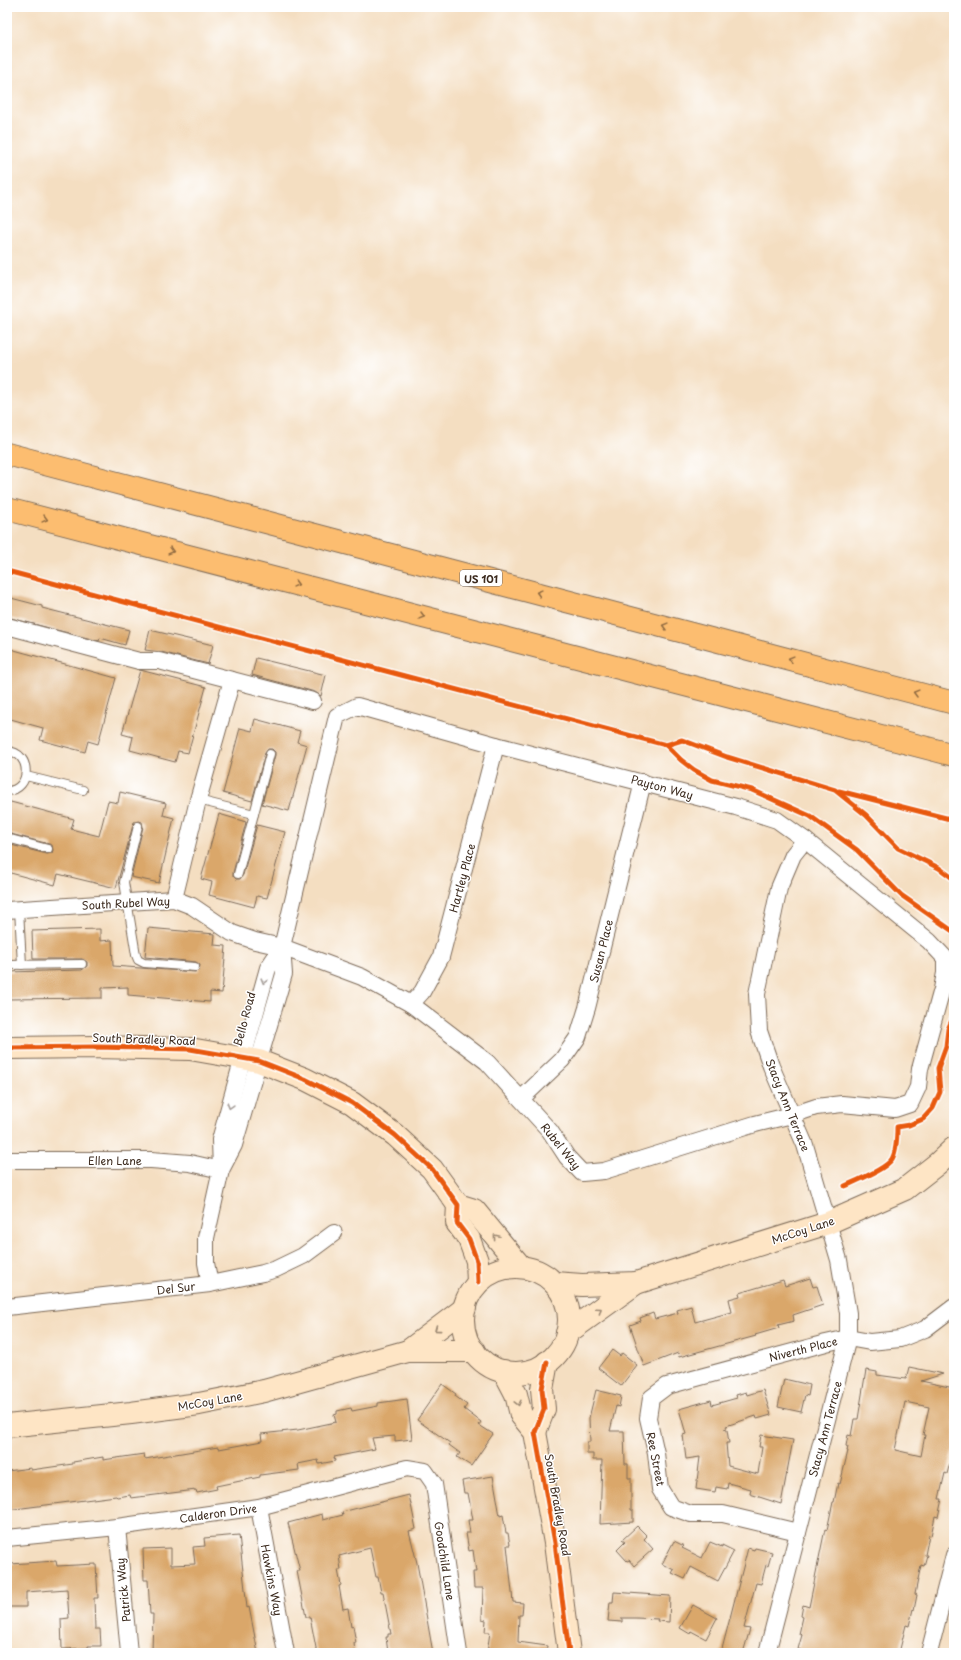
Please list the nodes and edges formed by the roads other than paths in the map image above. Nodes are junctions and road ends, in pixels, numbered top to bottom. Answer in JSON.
{"nodes":[{"id":1,"x":7,"y":454,"type":"edge"},
{"id":2,"x":7,"y":509,"type":"edge"},
{"id":3,"x":7,"y":626,"type":"edge"},
{"id":4,"x":232,"y":680,"type":"junction"},
{"id":5,"x":313,"y":701,"type":"dead end"},
{"id":6,"x":954,"y":703,"type":"edge"},
{"id":7,"x":496,"y":745,"type":"junction"},
{"id":8,"x":7,"y":751,"type":"edge"},
{"id":9,"x":270,"y":754,"type":"dead end"},
{"id":10,"x":954,"y":756,"type":"edge"},
{"id":11,"x":26,"y":776,"type":"junction"},
{"id":12,"x":644,"y":782,"type":"junction"},
{"id":13,"x":83,"y":790,"type":"dead end"},
{"id":14,"x":7,"y":791,"type":"edge"},
{"id":15,"x":198,"y":800,"type":"junction"},
{"id":16,"x":254,"y":814,"type":"junction"},
{"id":17,"x":138,"y":826,"type":"dead end"},
{"id":18,"x":7,"y":838,"type":"edge"},
{"id":19,"x":805,"y":840,"type":"junction"},
{"id":20,"x":48,"y":849,"type":"dead end"},
{"id":21,"x":238,"y":874,"type":"dead end"},
{"id":22,"x":174,"y":899,"type":"junction"},
{"id":23,"x":128,"y":902,"type":"junction"},
{"id":24,"x":13,"y":910,"type":"edge"},
{"id":25,"x":282,"y":947,"type":"junction"},
{"id":26,"x":82,"y":964,"type":"dead end"},
{"id":27,"x":7,"y":965,"type":"edge"},
{"id":28,"x":22,"y":965,"type":"junction"},
{"id":29,"x":195,"y":967,"type":"dead end"},
{"id":30,"x":411,"y":1004,"type":"junction"},
{"id":31,"x":7,"y":1048,"type":"edge"},
{"id":32,"x":251,"y":1059,"type":"junction"},
{"id":33,"x":521,"y":1099,"type":"junction"},
{"id":34,"x":910,"y":1104,"type":"joint"},
{"id":35,"x":792,"y":1115,"type":"junction"},
{"id":36,"x":954,"y":1148,"type":"edge"},
{"id":37,"x":7,"y":1160,"type":"edge"},
{"id":38,"x":221,"y":1170,"type":"junction"},
{"id":39,"x":458,"y":1205,"type":"junction"},
{"id":40,"x":828,"y":1223,"type":"junction"},
{"id":41,"x":334,"y":1233,"type":"dead end"},
{"id":42,"x":521,"y":1267,"type":"junction"},
{"id":43,"x":478,"y":1282,"type":"junction"},
{"id":44,"x":554,"y":1282,"type":"junction"},
{"id":45,"x":636,"y":1283,"type":"junction"},
{"id":46,"x":210,"y":1284,"type":"junction"},
{"id":47,"x":7,"y":1307,"type":"edge"},
{"id":48,"x":954,"y":1307,"type":"edge"},
{"id":49,"x":465,"y":1308,"type":"junction"},
{"id":50,"x":567,"y":1333,"type":"junction"},
{"id":51,"x":848,"y":1338,"type":"junction"},
{"id":52,"x":408,"y":1351,"type":"junction"},
{"id":53,"x":474,"y":1351,"type":"junction"},
{"id":54,"x":547,"y":1362,"type":"junction"},
{"id":55,"x":504,"y":1371,"type":"junction"},
{"id":56,"x":651,"y":1398,"type":"joint"},
{"id":57,"x":7,"y":1426,"type":"edge"},
{"id":58,"x":535,"y":1432,"type":"junction"},
{"id":59,"x":425,"y":1471,"type":"joint"},
{"id":60,"x":258,"y":1507,"type":"junction"},
{"id":61,"x":116,"y":1527,"type":"junction"},
{"id":62,"x":798,"y":1532,"type":"junction"},
{"id":63,"x":7,"y":1538,"type":"edge"},
{"id":64,"x":954,"y":1555,"type":"edge"},
{"id":65,"x":129,"y":1653,"type":"edge"},
{"id":66,"x":286,"y":1653,"type":"edge"},
{"id":67,"x":459,"y":1653,"type":"edge"},
{"id":68,"x":569,"y":1653,"type":"edge"},
{"id":69,"x":767,"y":1653,"type":"edge"},
{"id":70,"x":929,"y":1653,"type":"edge"}],
"edges":[{"from":6,"to":1,"type":"highway","number":"US 101","one_way":true},
{"from":2,"to":10,"type":"highway","one_way":true},
{"from":3,"to":4,"type":"street"},
{"from":4,"to":5,"type":"street"},
{"from":4,"to":15,"type":"street"},
{"from":7,"to":12,"type":"street","name":"Payton Way"},
{"from":7,"to":25,"type":"street","name":"Payton Way"},
{"from":7,"to":30,"type":"street","name":"Hartley Place"},
{"from":8,"to":11,"type":"lane"},
{"from":9,"to":16,"type":"lane"},
{"from":11,"to":13,"type":"lane"},
{"from":11,"to":14,"type":"lane"},
{"from":12,"to":19,"type":"street","name":"Payton Way"},
{"from":12,"to":33,"type":"street","name":"Susan Place"},
{"from":15,"to":16,"type":"lane"},
{"from":15,"to":22,"type":"street"},
{"from":16,"to":21,"type":"lane"},
{"from":17,"to":23,"type":"lane"},
{"from":18,"to":20,"type":"lane"},
{"from":19,"to":34,"type":"street","name":"Payton Way"},
{"from":19,"to":35,"type":"street","name":"Stacy Ann Terrace"},
{"from":22,"to":23,"type":"street","name":"South Rubel Way"},
{"from":22,"to":25,"type":"street","name":"South Rubel Way"},
{"from":23,"to":24,"type":"street","name":"South Rubel Way"},
{"from":23,"to":29,"type":"lane"},
{"from":24,"to":28,"type":"lane"},
{"from":25,"to":30,"type":"street","name":"Rubel Way"},
{"from":25,"to":32,"type":"street"},
{"from":26,"to":28,"type":"lane"},
{"from":27,"to":28,"type":"lane"},
{"from":30,"to":33,"type":"street","name":"Rubel Way"},
{"from":31,"to":32,"type":"street","name":"South Bradley Road"},
{"from":32,"to":38,"type":"street"},
{"from":32,"to":39,"type":"street","name":"South Bradley Road"},
{"from":33,"to":35,"type":"street","name":"Rubel Way"},
{"from":34,"to":35,"type":"street","name":"Rubel Way"},
{"from":35,"to":40,"type":"street","name":"Stacy Ann Terrace"},
{"from":36,"to":40,"type":"street","name":"McCoy Lane"},
{"from":37,"to":38,"type":"street","name":"Ellen Lane"},
{"from":38,"to":46,"type":"street"},
{"from":42,"to":39,"type":"street","one_way":true},
{"from":39,"to":43,"type":"street"},
{"from":40,"to":45,"type":"street","name":"McCoy Lane"},
{"from":40,"to":51,"type":"street","name":"Stacy Ann Terrace"},
{"from":41,"to":46,"type":"street","name":"Del Sur"},
{"from":42,"to":43,"type":"street"},
{"from":42,"to":44,"type":"street"},
{"from":43,"to":49,"type":"street"},
{"from":44,"to":45,"type":"street","name":"McCoy Lane"},
{"from":44,"to":50,"type":"street"},
{"from":50,"to":45,"type":"street","name":"McCoy Lane","one_way":true},
{"from":46,"to":47,"type":"street","name":"Del Sur"},
{"from":48,"to":51,"type":"street","name":"Niverth Place"},
{"from":49,"to":52,"type":"street","name":"McCoy Lane","one_way":true},
{"from":49,"to":53,"type":"street"},
{"from":50,"to":54,"type":"street"},
{"from":51,"to":56,"type":"street","name":"Niverth Place"},
{"from":51,"to":62,"type":"street","name":"Stacy Ann Terrace"},
{"from":52,"to":53,"type":"street","name":"McCoy Lane"},
{"from":52,"to":57,"type":"street","name":"McCoy Lane"},
{"from":53,"to":55,"type":"street"},
{"from":54,"to":55,"type":"street"},
{"from":54,"to":58,"type":"street"},
{"from":55,"to":58,"type":"street","one_way":true},
{"from":56,"to":62,"type":"street","name":"Ree Street"},
{"from":58,"to":68,"type":"street","name":"South Bradley Road"},
{"from":59,"to":60,"type":"street","name":"Calderon Drive"},
{"from":59,"to":67,"type":"street","name":"Goodchild Lane"},
{"from":60,"to":61,"type":"street","name":"Calderon Drive"},
{"from":60,"to":66,"type":"street","name":"Hawkins Way"},
{"from":61,"to":63,"type":"street","name":"Calderon Drive"},
{"from":61,"to":65,"type":"street","name":"Patrick Way"},
{"from":62,"to":69,"type":"street","name":"Stacy Ann Terrace"},
{"from":64,"to":70,"type":"street"}]}
